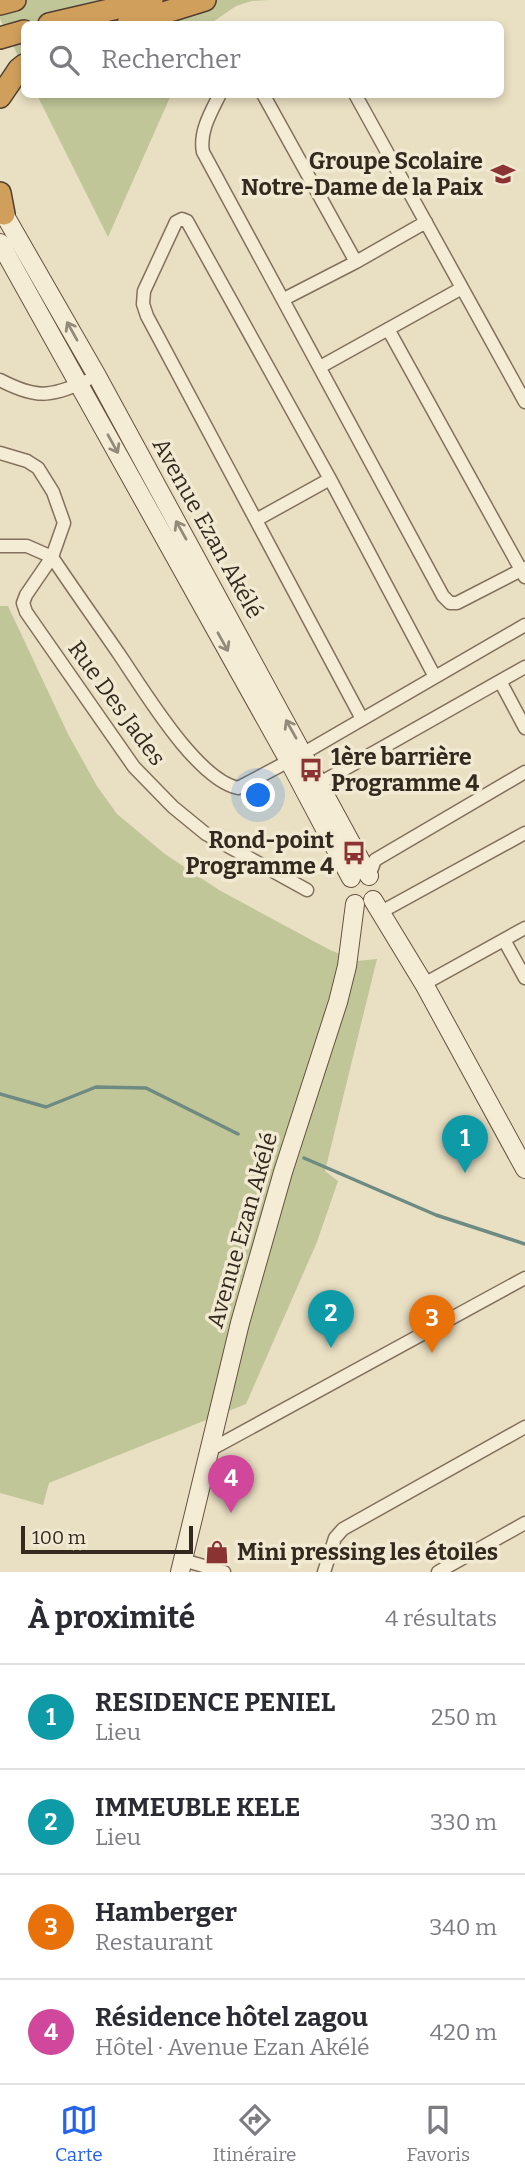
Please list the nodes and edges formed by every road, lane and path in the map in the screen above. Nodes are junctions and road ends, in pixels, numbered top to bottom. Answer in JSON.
{"nodes":[{"id":1,"x":15,"y":0,"type":"edge"},
{"id":2,"x":152,"y":0,"type":"edge"},
{"id":3,"x":205,"y":0,"type":"edge"},
{"id":4,"x":0,"y":4,"type":"edge"},
{"id":5,"x":62,"y":21,"type":"edge"},
{"id":6,"x":138,"y":21,"type":"edge"},
{"id":7,"x":21,"y":32,"type":"edge"},
{"id":8,"x":0,"y":38,"type":"edge"},
{"id":9,"x":21,"y":67,"type":"edge"},
{"id":10,"x":0,"y":97,"type":"edge"},
{"id":11,"x":218,"y":98,"type":"edge"},
{"id":12,"x":265,"y":98,"type":"edge"},
{"id":13,"x":357,"y":98,"type":"edge"},
{"id":14,"x":1,"y":205,"type":"edge"},
{"id":15,"x":426,"y":222,"type":"junction"},
{"id":16,"x":2,"y":251,"type":"edge"},
{"id":17,"x":356,"y":262,"type":"junction"},
{"id":18,"x":461,"y":288,"type":"junction"},
{"id":19,"x":284,"y":299,"type":"junction"},
{"id":20,"x":388,"y":329,"type":"junction"},
{"id":21,"x":320,"y":367,"type":"junction"},
{"id":22,"x":97,"y":376,"type":"junction"},
{"id":23,"x":0,"y":380,"type":"edge"},
{"id":24,"x":79,"y":384,"type":"junction"},
{"id":25,"x":525,"y":402,"type":"edge"},
{"id":26,"x":0,"y":453,"type":"edge"},
{"id":27,"x":330,"y":479,"type":"junction"},
{"id":28,"x":256,"y":520,"type":"junction"},
{"id":29,"x":0,"y":545,"type":"edge"},
{"id":30,"x":52,"y":557,"type":"junction"},
{"id":31,"x":524,"y":572,"type":"edge"},
{"id":32,"x":525,"y":625,"type":"edge"},
{"id":33,"x":525,"y":667,"type":"edge"},
{"id":34,"x":435,"y":677,"type":"junction"},
{"id":35,"x":500,"y":681,"type":"junction"},
{"id":36,"x":362,"y":719,"type":"junction"},
{"id":37,"x":525,"y":728,"type":"edge"},
{"id":38,"x":297,"y":757,"type":"junction"},
{"id":39,"x":525,"y":772,"type":"edge"},
{"id":40,"x":320,"y":783,"type":"junction"},
{"id":41,"x":525,"y":833,"type":"edge"},
{"id":42,"x":369,"y":876,"type":"junction"},
{"id":43,"x":351,"y":878,"type":"junction"},
{"id":44,"x":307,"y":890,"type":"dead end"},
{"id":45,"x":355,"y":904,"type":"junction"},
{"id":46,"x":377,"y":906,"type":"junction"},
{"id":47,"x":525,"y":928,"type":"edge"},
{"id":48,"x":504,"y":940,"type":"junction"},
{"id":49,"x":525,"y":978,"type":"edge"},
{"id":50,"x":424,"y":984,"type":"junction"},
{"id":51,"x":525,"y":1170,"type":"edge"},
{"id":52,"x":525,"y":1278,"type":"edge"},
{"id":53,"x":525,"y":1427,"type":"edge"},
{"id":54,"x":208,"y":1451,"type":"junction"},
{"id":55,"x":525,"y":1523,"type":"edge"},
{"id":56,"x":181,"y":1566,"type":"edge"},
{"id":57,"x":224,"y":1572,"type":"edge"},
{"id":58,"x":324,"y":1572,"type":"edge"},
{"id":59,"x":438,"y":1572,"type":"edge"}],
"edges":[{"from":1,"to":4,"type":"highway"},
{"from":2,"to":5,"type":"highway"},
{"from":3,"to":6,"type":"highway"},
{"from":7,"to":8,"type":"highway"},
{"from":9,"to":10,"type":"highway"},
{"from":11,"to":19,"type":"street"},
{"from":12,"to":17,"type":"street"},
{"from":13,"to":15,"type":"street"},
{"from":22,"to":14,"type":"main road","name":"Avenue Ezan Akélé","one_way":true},
{"from":15,"to":17,"type":"street"},
{"from":15,"to":18,"type":"street"},
{"from":16,"to":24,"type":"main road","name":"Avenue Ezan Akélé"},
{"from":17,"to":19,"type":"street"},
{"from":18,"to":20,"type":"street"},
{"from":18,"to":25,"type":"street"},
{"from":19,"to":21,"type":"street"},
{"from":20,"to":21,"type":"street"},
{"from":20,"to":31,"type":"street"},
{"from":21,"to":31,"type":"street"},
{"from":22,"to":24,"type":"street"},
{"from":38,"to":22,"type":"main road","name":"Avenue Ezan Akélé","one_way":true},
{"from":23,"to":24,"type":"street"},
{"from":24,"to":38,"type":"main road","name":"Avenue Ezan Akélé","one_way":true},
{"from":26,"to":30,"type":"street","name":"Rue Des Jades"},
{"from":27,"to":28,"type":"street"},
{"from":27,"to":28,"type":"street"},
{"from":27,"to":34,"type":"street"},
{"from":28,"to":36,"type":"street"},
{"from":29,"to":30,"type":"street"},
{"from":30,"to":38,"type":"street"},
{"from":30,"to":44,"type":"street","name":"Rue Des Jades"},
{"from":32,"to":34,"type":"street"},
{"from":33,"to":35,"type":"street"},
{"from":34,"to":36,"type":"street"},
{"from":35,"to":37,"type":"street"},
{"from":35,"to":40,"type":"street"},
{"from":36,"to":38,"type":"street"},
{"from":38,"to":40,"type":"main road","name":"Avenue Ezan Akélé"},
{"from":38,"to":43,"type":"main road","name":"Avenue Ezan Akélé"},
{"from":39,"to":42,"type":"street"},
{"from":40,"to":42,"type":"main road","name":"Avenue Ezan Akélé"},
{"from":41,"to":46,"type":"street"},
{"from":42,"to":43,"type":"main road"},
{"from":42,"to":46,"type":"main road"},
{"from":43,"to":45,"type":"main road"},
{"from":45,"to":46,"type":"main road"},
{"from":45,"to":54,"type":"main road","name":"Avenue Ezan Akélé"},
{"from":46,"to":50,"type":"main road"},
{"from":47,"to":48,"type":"street"},
{"from":48,"to":49,"type":"street"},
{"from":48,"to":50,"type":"street"},
{"from":50,"to":51,"type":"main road"},
{"from":52,"to":54,"type":"street"},
{"from":53,"to":58,"type":"street"},
{"from":54,"to":56,"type":"main road","name":"Avenue Ezan Akélé"},
{"from":55,"to":59,"type":"street"},
{"from":56,"to":57,"type":"street"}]}
